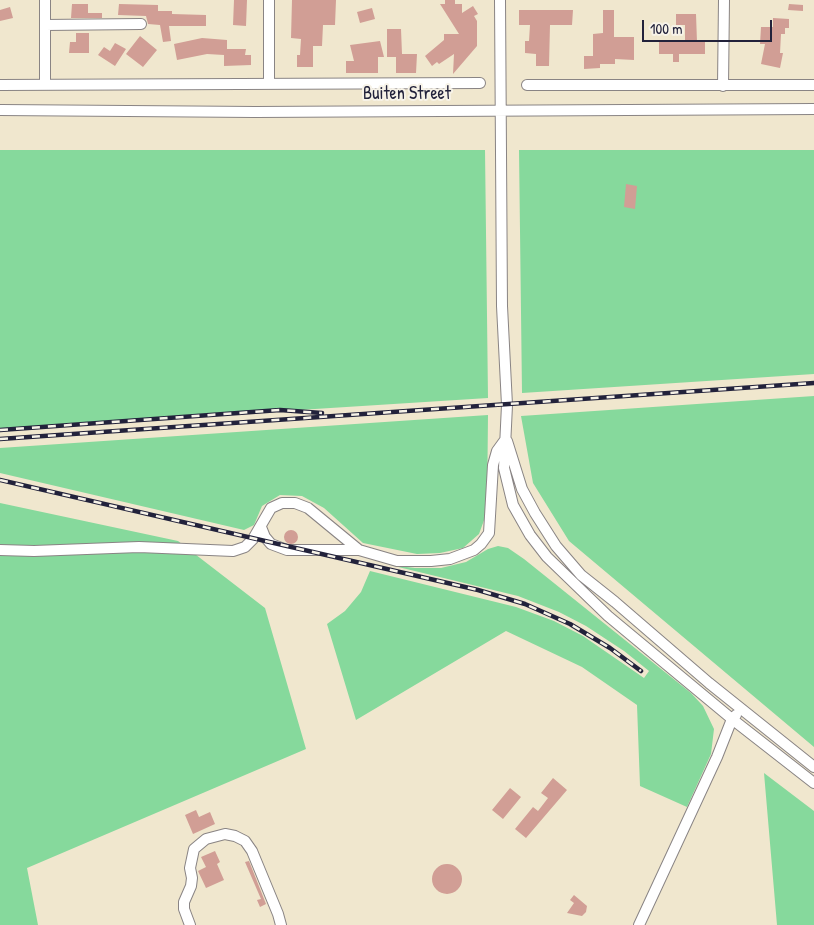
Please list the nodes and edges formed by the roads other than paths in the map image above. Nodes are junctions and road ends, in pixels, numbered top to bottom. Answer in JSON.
{"nodes":[{"id":1,"x":45,"y":0,"type":"edge"},
{"id":2,"x":270,"y":0,"type":"edge"},
{"id":3,"x":500,"y":0,"type":"edge"},
{"id":4,"x":724,"y":0,"type":"edge"},
{"id":5,"x":45,"y":24,"type":"junction"},
{"id":6,"x":141,"y":24,"type":"dead end"},
{"id":7,"x":269,"y":83,"type":"junction"},
{"id":8,"x":480,"y":83,"type":"dead end"},
{"id":9,"x":0,"y":85,"type":"edge"},
{"id":10,"x":46,"y":85,"type":"junction"},
{"id":11,"x":526,"y":85,"type":"dead end"},
{"id":12,"x":814,"y":85,"type":"edge"},
{"id":13,"x":723,"y":86,"type":"junction"},
{"id":14,"x":814,"y":109,"type":"edge"},
{"id":15,"x":0,"y":110,"type":"edge"},
{"id":16,"x":501,"y":110,"type":"junction"},
{"id":17,"x":506,"y":438,"type":"junction"},
{"id":18,"x":261,"y":527,"type":"junction"},
{"id":19,"x":0,"y":550,"type":"edge"},
{"id":20,"x":359,"y":550,"type":"junction"},
{"id":21,"x":741,"y":708,"type":"junction"},
{"id":22,"x":732,"y":719,"type":"junction"},
{"id":23,"x":814,"y":767,"type":"edge"},
{"id":24,"x":814,"y":783,"type":"edge"},
{"id":25,"x":190,"y":925,"type":"edge"},
{"id":26,"x":281,"y":925,"type":"edge"},
{"id":27,"x":639,"y":925,"type":"edge"}],
"edges":[{"from":1,"to":5,"type":"street"},
{"from":2,"to":7,"type":"street"},
{"from":3,"to":16,"type":"street"},
{"from":4,"to":13,"type":"street"},
{"from":5,"to":6,"type":"street"},
{"from":5,"to":10,"type":"street"},
{"from":7,"to":8,"type":"street","name":"Buiten Street"},
{"from":7,"to":10,"type":"street","name":"Buiten Street"},
{"from":9,"to":10,"type":"street","name":"Buiten Street"},
{"from":11,"to":13,"type":"street"},
{"from":12,"to":13,"type":"street"},
{"from":14,"to":16,"type":"street","name":"Buiten Street"},
{"from":15,"to":16,"type":"street","name":"Buiten Street"},
{"from":16,"to":17,"type":"street"},
{"from":17,"to":20,"type":"street"},
{"from":17,"to":21,"type":"street"},
{"from":17,"to":22,"type":"street"},
{"from":18,"to":19,"type":"street"},
{"from":18,"to":20,"type":"street"},
{"from":18,"to":20,"type":"street"},
{"from":21,"to":22,"type":"street"},
{"from":21,"to":23,"type":"street"},
{"from":22,"to":24,"type":"street"},
{"from":22,"to":27,"type":"street"},
{"from":25,"to":26,"type":"street"}]}
